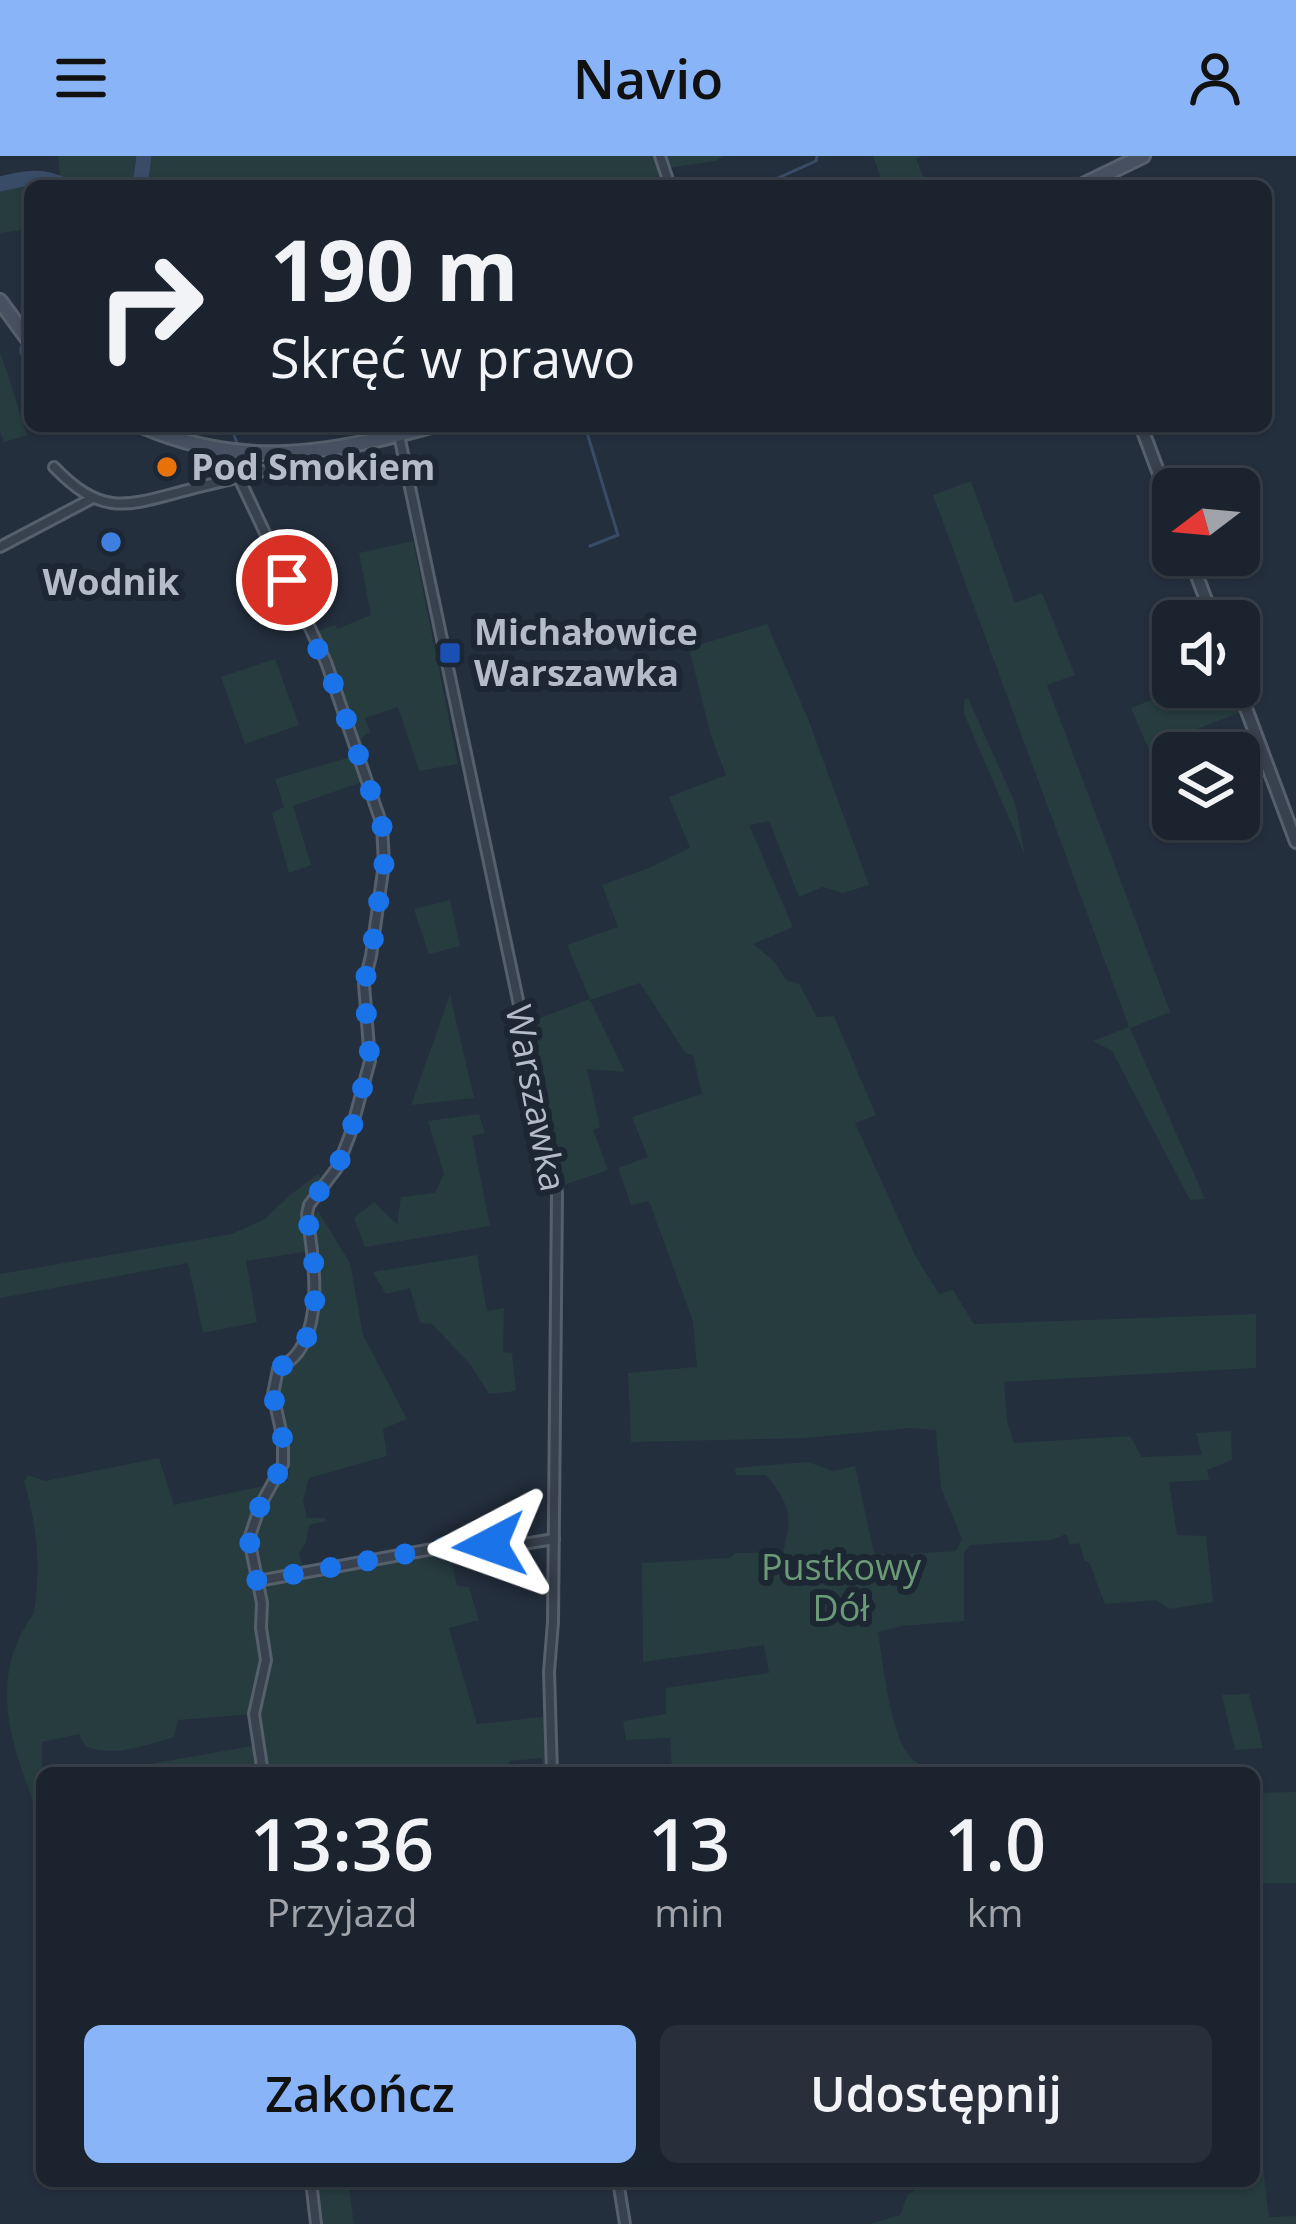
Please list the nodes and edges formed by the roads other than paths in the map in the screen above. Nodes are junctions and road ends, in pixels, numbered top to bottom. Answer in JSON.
{"nodes":[{"id":1,"x":1143,"y":156,"type":"edge"},
{"id":2,"x":1094,"y":180,"type":"edge"},
{"id":3,"x":0,"y":301,"type":"edge"},
{"id":4,"x":24,"y":335,"type":"edge"},
{"id":5,"x":157,"y":432,"type":"edge"},
{"id":6,"x":410,"y":432,"type":"edge"},
{"id":7,"x":1144,"y":432,"type":"edge"},
{"id":8,"x":399,"y":435,"type":"junction"},
{"id":9,"x":219,"y":450,"type":"junction"},
{"id":10,"x":286,"y":455,"type":"junction"},
{"id":11,"x":54,"y":467,"type":"dead end"},
{"id":12,"x":1157,"y":468,"type":"edge"},
{"id":13,"x":239,"y":478,"type":"junction"},
{"id":14,"x":220,"y":482,"type":"junction"},
{"id":15,"x":93,"y":499,"type":"junction"},
{"id":16,"x":0,"y":547,"type":"edge"},
{"id":17,"x":1246,"y":708,"type":"edge"},
{"id":18,"x":1296,"y":842,"type":"edge"},
{"id":19,"x":554,"y":1539,"type":"junction"},
{"id":20,"x":257,"y":1581,"type":"junction"},
{"id":21,"x":262,"y":1767,"type":"edge"},
{"id":22,"x":552,"y":1767,"type":"edge"},
{"id":23,"x":312,"y":2187,"type":"edge"},
{"id":24,"x":619,"y":2187,"type":"edge"},
{"id":25,"x":316,"y":2224,"type":"edge"},
{"id":26,"x":625,"y":2224,"type":"edge"}],
"edges":[{"from":1,"to":2,"type":"main road"},
{"from":3,"to":4,"type":"main road"},
{"from":5,"to":9,"type":"main road"},
{"from":6,"to":8,"type":"main road"},
{"from":7,"to":12,"type":"street"},
{"from":8,"to":10,"type":"main road"},
{"from":8,"to":19,"type":"street","name":"Warszawka"},
{"from":9,"to":10,"type":"main road"},
{"from":9,"to":14,"type":"street"},
{"from":10,"to":13,"type":"street"},
{"from":11,"to":15,"type":"street"},
{"from":13,"to":14,"type":"street"},
{"from":13,"to":20,"type":"street"},
{"from":14,"to":15,"type":"street"},
{"from":15,"to":16,"type":"street"},
{"from":17,"to":18,"type":"street"},
{"from":19,"to":20,"type":"street"},
{"from":19,"to":22,"type":"street","name":"Warszawka"},
{"from":20,"to":21,"type":"street"},
{"from":23,"to":25,"type":"street"},
{"from":24,"to":26,"type":"street"}]}
